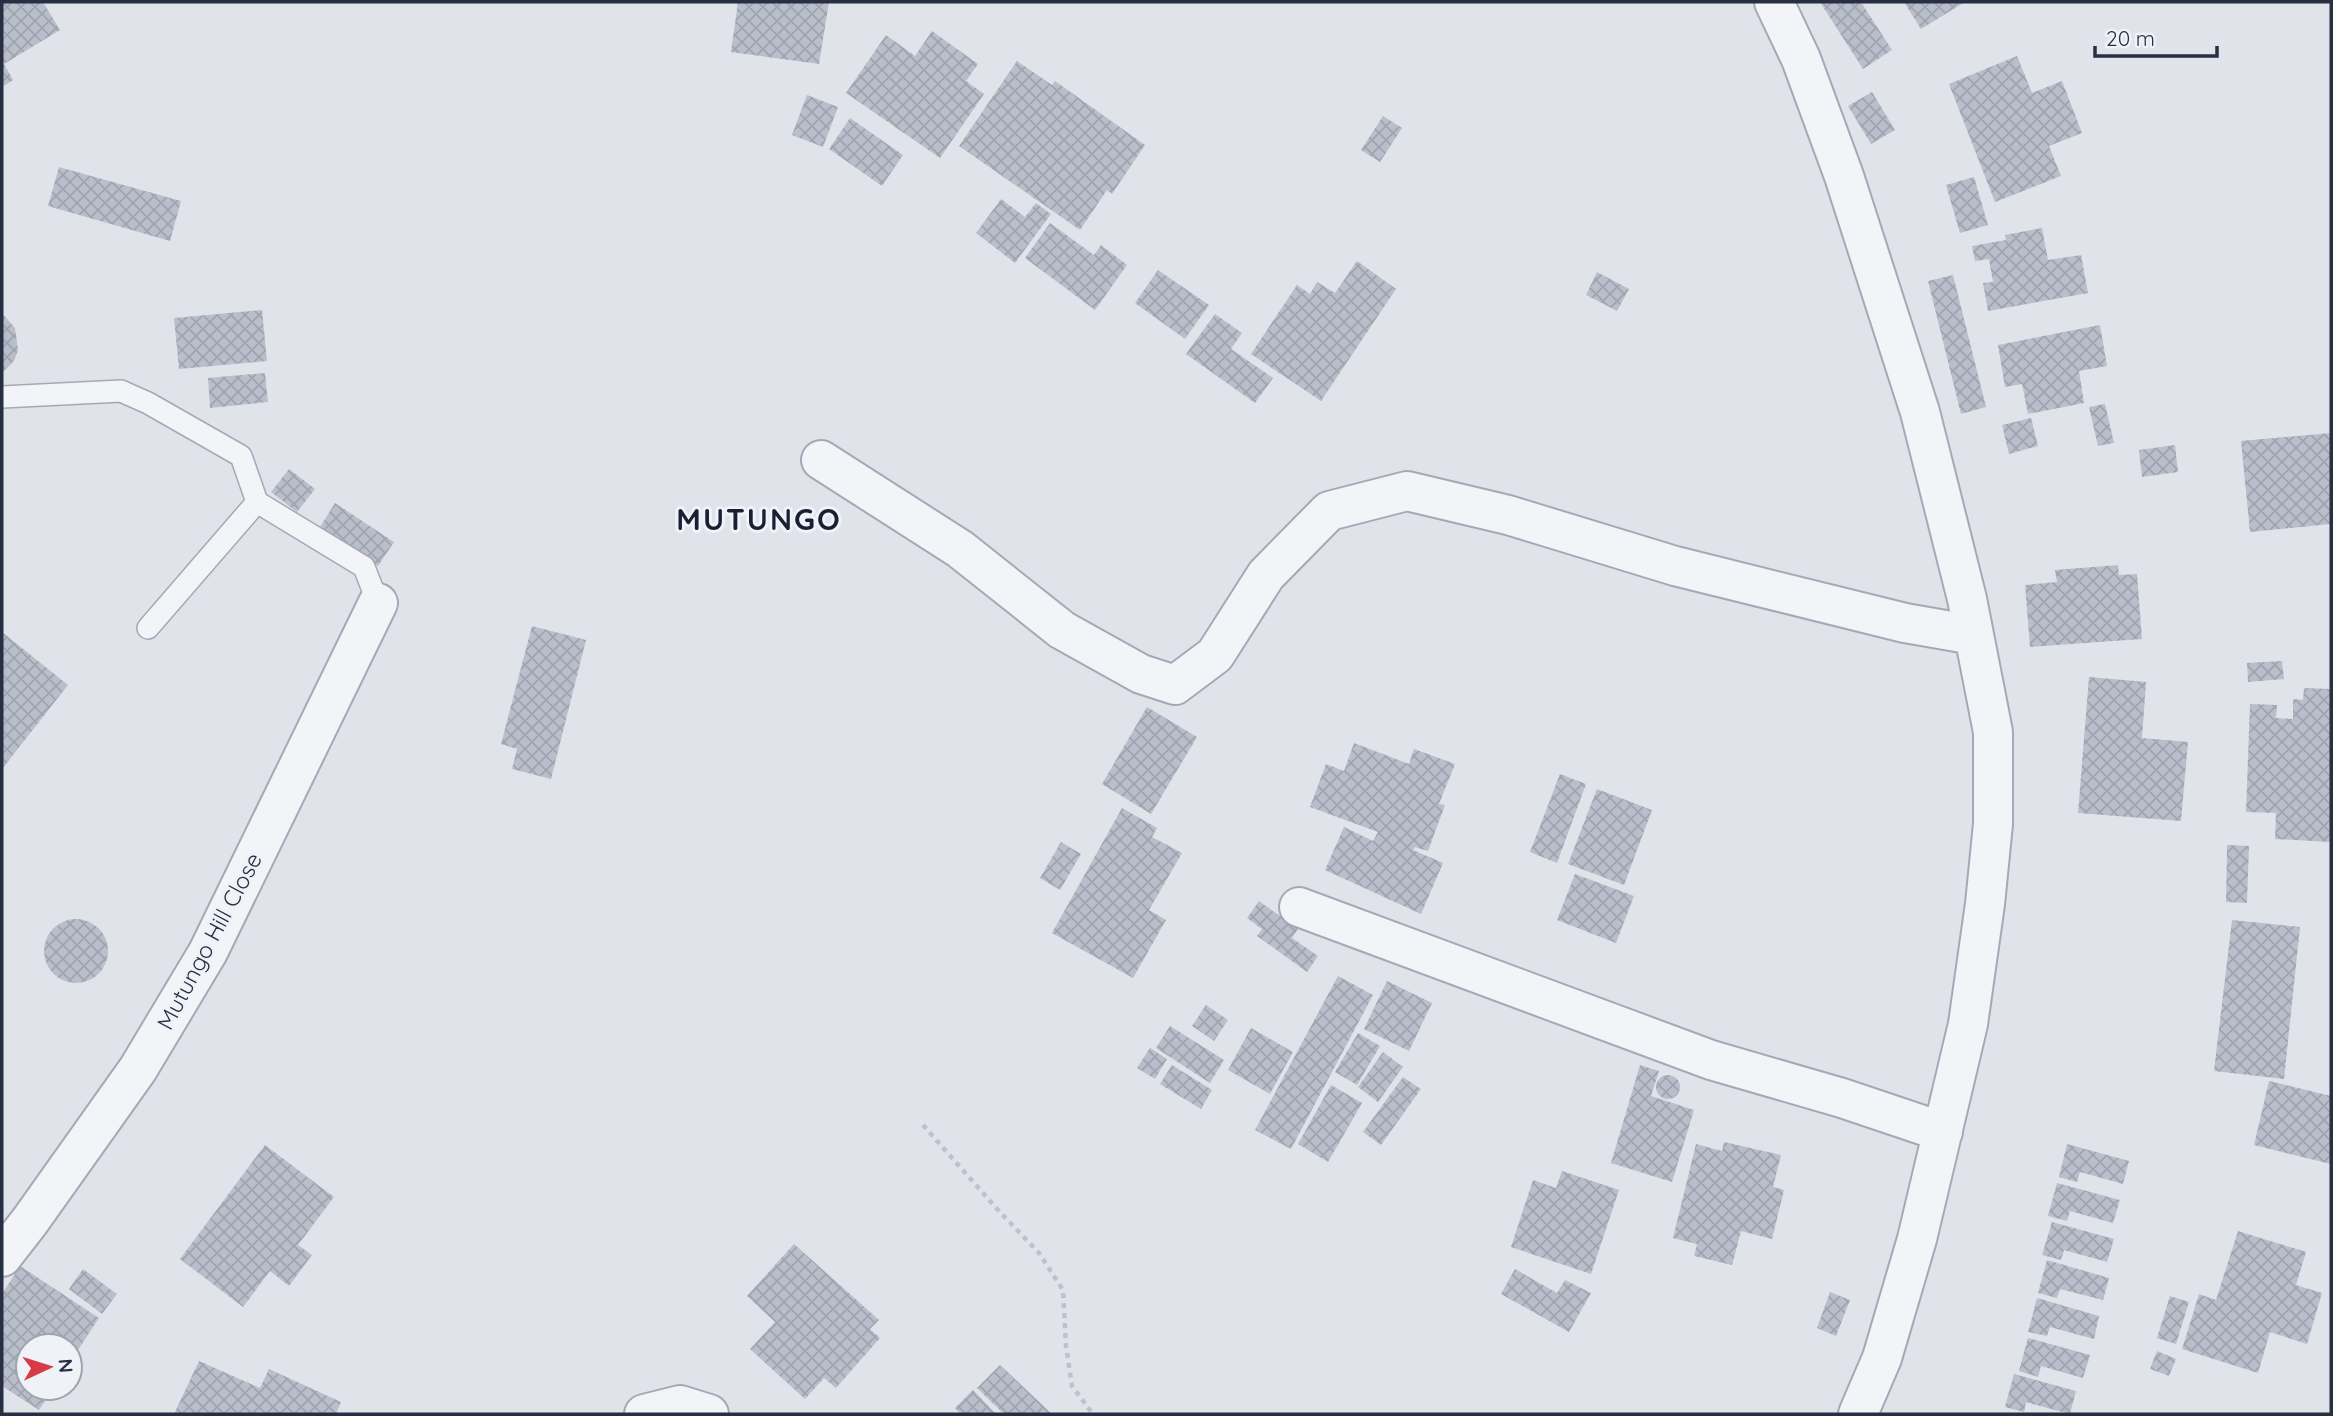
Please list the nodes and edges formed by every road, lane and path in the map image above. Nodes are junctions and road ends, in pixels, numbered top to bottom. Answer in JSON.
{"nodes":[{"id":1,"x":1774,"y":2,"type":"edge"},
{"id":2,"x":2,"y":397,"type":"edge"},
{"id":3,"x":821,"y":460,"type":"dead end"},
{"id":4,"x":257,"y":502,"type":"junction"},
{"id":5,"x":378,"y":603,"type":"joint"},
{"id":6,"x":148,"y":628,"type":"dead end"},
{"id":7,"x":1974,"y":635,"type":"junction"},
{"id":8,"x":1299,"y":907,"type":"dead end"},
{"id":9,"x":923,"y":1125,"type":"dead end"},
{"id":10,"x":1943,"y":1132,"type":"junction"},
{"id":11,"x":2,"y":1257,"type":"edge"},
{"id":12,"x":645,"y":1414,"type":"edge"},
{"id":13,"x":709,"y":1414,"type":"edge"},
{"id":14,"x":1093,"y":1414,"type":"edge"},
{"id":15,"x":1858,"y":1414,"type":"edge"}],
"edges":[{"from":1,"to":7,"type":"street"},
{"from":2,"to":4,"type":"lane"},
{"from":3,"to":7,"type":"street"},
{"from":4,"to":5,"type":"lane"},
{"from":4,"to":6,"type":"lane"},
{"from":5,"to":11,"type":"street","name":"Mutungo Hill Close"},
{"from":7,"to":10,"type":"street"},
{"from":8,"to":10,"type":"street"},
{"from":9,"to":14,"type":"path"},
{"from":10,"to":15,"type":"street"},
{"from":12,"to":13,"type":"street"}]}
